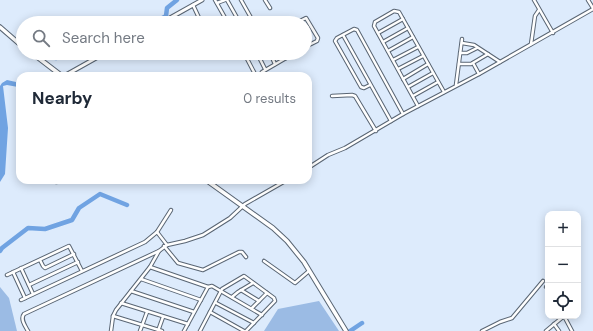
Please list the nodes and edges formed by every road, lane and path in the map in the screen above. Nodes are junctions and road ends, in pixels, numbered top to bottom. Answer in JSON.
{"nodes":[{"id":1,"x":202,"y":0,"type":"edge"},
{"id":2,"x":215,"y":0,"type":"edge"},
{"id":3,"x":226,"y":0,"type":"edge"},
{"id":4,"x":242,"y":0,"type":"edge"},
{"id":5,"x":265,"y":0,"type":"edge"},
{"id":6,"x":534,"y":0,"type":"edge"},
{"id":7,"x":588,"y":0,"type":"edge"},
{"id":8,"x":217,"y":3,"type":"junction"},
{"id":9,"x":193,"y":5,"type":"junction"},
{"id":10,"x":270,"y":8,"type":"dead end"},
{"id":11,"x":593,"y":9,"type":"edge"},
{"id":12,"x":539,"y":10,"type":"junction"},
{"id":13,"x":173,"y":16,"type":"edge"},
{"id":14,"x":198,"y":16,"type":"edge"},
{"id":15,"x":224,"y":16,"type":"edge"},
{"id":16,"x":236,"y":16,"type":"edge"},
{"id":17,"x":250,"y":16,"type":"edge"},
{"id":18,"x":403,"y":19,"type":"junction"},
{"id":19,"x":0,"y":27,"type":"edge"},
{"id":20,"x":312,"y":28,"type":"edge"},
{"id":21,"x":408,"y":28,"type":"junction"},
{"id":22,"x":553,"y":32,"type":"junction"},
{"id":23,"x":378,"y":33,"type":"junction"},
{"id":24,"x":343,"y":34,"type":"junction"},
{"id":25,"x":413,"y":37,"type":"junction"},
{"id":26,"x":16,"y":41,"type":"edge"},
{"id":27,"x":383,"y":42,"type":"junction"},
{"id":28,"x":312,"y":44,"type":"edge"},
{"id":29,"x":531,"y":44,"type":"junction"},
{"id":30,"x":418,"y":47,"type":"junction"},
{"id":31,"x":477,"y":48,"type":"junction"},
{"id":32,"x":388,"y":51,"type":"junction"},
{"id":33,"x":460,"y":53,"type":"junction"},
{"id":34,"x":488,"y":54,"type":"junction"},
{"id":35,"x":423,"y":56,"type":"junction"},
{"id":36,"x":41,"y":60,"type":"edge"},
{"id":37,"x":91,"y":60,"type":"edge"},
{"id":38,"x":248,"y":60,"type":"edge"},
{"id":39,"x":260,"y":60,"type":"edge"},
{"id":40,"x":273,"y":60,"type":"edge"},
{"id":41,"x":282,"y":60,"type":"edge"},
{"id":42,"x":393,"y":60,"type":"junction"},
{"id":43,"x":500,"y":62,"type":"junction"},
{"id":44,"x":473,"y":63,"type":"junction"},
{"id":45,"x":275,"y":64,"type":"junction"},
{"id":46,"x":428,"y":64,"type":"junction"},
{"id":47,"x":459,"y":64,"type":"junction"},
{"id":48,"x":265,"y":69,"type":"junction"},
{"id":49,"x":398,"y":69,"type":"junction"},
{"id":50,"x":58,"y":72,"type":"edge"},
{"id":51,"x":69,"y":72,"type":"edge"},
{"id":52,"x":255,"y":72,"type":"edge"},
{"id":53,"x":261,"y":72,"type":"edge"},
{"id":54,"x":433,"y":73,"type":"junction"},
{"id":55,"x":479,"y":74,"type":"junction"},
{"id":56,"x":403,"y":79,"type":"junction"},
{"id":57,"x":438,"y":82,"type":"junction"},
{"id":58,"x":370,"y":85,"type":"junction"},
{"id":59,"x":456,"y":86,"type":"junction"},
{"id":60,"x":408,"y":87,"type":"junction"},
{"id":61,"x":444,"y":92,"type":"junction"},
{"id":62,"x":332,"y":96,"type":"dead end"},
{"id":63,"x":413,"y":96,"type":"junction"},
{"id":64,"x":418,"y":106,"type":"junction"},
{"id":65,"x":403,"y":114,"type":"junction"},
{"id":66,"x":391,"y":121,"type":"junction"},
{"id":67,"x":376,"y":130,"type":"junction"},
{"id":68,"x":312,"y":165,"type":"edge"},
{"id":69,"x":212,"y":184,"type":"edge"},
{"id":70,"x":280,"y":184,"type":"edge"},
{"id":71,"x":242,"y":206,"type":"junction"},
{"id":72,"x":172,"y":210,"type":"dead end"},
{"id":73,"x":157,"y":232,"type":"junction"},
{"id":74,"x":166,"y":246,"type":"junction"},
{"id":75,"x":160,"y":251,"type":"junction"},
{"id":76,"x":74,"y":254,"type":"junction"},
{"id":77,"x":246,"y":257,"type":"dead end"},
{"id":78,"x":40,"y":260,"type":"junction"},
{"id":79,"x":264,"y":261,"type":"dead end"},
{"id":80,"x":78,"y":262,"type":"junction"},
{"id":81,"x":150,"y":267,"type":"junction"},
{"id":82,"x":21,"y":268,"type":"junction"},
{"id":83,"x":82,"y":271,"type":"junction"},
{"id":84,"x":309,"y":271,"type":"junction"},
{"id":85,"x":13,"y":272,"type":"junction"},
{"id":86,"x":7,"y":275,"type":"dead end"},
{"id":87,"x":140,"y":279,"type":"junction"},
{"id":88,"x":543,"y":281,"type":"dead end"},
{"id":89,"x":253,"y":283,"type":"junction"},
{"id":90,"x":29,"y":285,"type":"junction"},
{"id":91,"x":208,"y":287,"type":"junction"},
{"id":92,"x":241,"y":290,"type":"junction"},
{"id":93,"x":131,"y":291,"type":"junction"},
{"id":94,"x":221,"y":291,"type":"junction"},
{"id":95,"x":267,"y":293,"type":"junction"},
{"id":96,"x":33,"y":294,"type":"junction"},
{"id":97,"x":232,"y":297,"type":"junction"},
{"id":98,"x":25,"y":298,"type":"junction"},
{"id":99,"x":21,"y":300,"type":"dead end"},
{"id":100,"x":201,"y":300,"type":"junction"},
{"id":101,"x":259,"y":301,"type":"junction"},
{"id":102,"x":121,"y":303,"type":"junction"},
{"id":103,"x":216,"y":303,"type":"junction"},
{"id":104,"x":252,"y":308,"type":"junction"},
{"id":105,"x":147,"y":312,"type":"junction"},
{"id":106,"x":194,"y":312,"type":"junction"},
{"id":107,"x":210,"y":312,"type":"junction"},
{"id":108,"x":262,"y":315,"type":"junction"},
{"id":109,"x":113,"y":316,"type":"junction"},
{"id":110,"x":163,"y":317,"type":"junction"},
{"id":111,"x":560,"y":319,"type":"edge"},
{"id":112,"x":566,"y":319,"type":"edge"},
{"id":113,"x":254,"y":323,"type":"junction"},
{"id":114,"x":142,"y":324,"type":"junction"},
{"id":115,"x":188,"y":324,"type":"junction"},
{"id":116,"x":554,"y":324,"type":"junction"},
{"id":117,"x":344,"y":329,"type":"edge"},
{"id":118,"x":111,"y":330,"type":"edge"},
{"id":119,"x":28,"y":331,"type":"edge"},
{"id":120,"x":116,"y":331,"type":"edge"},
{"id":121,"x":140,"y":331,"type":"edge"},
{"id":122,"x":160,"y":331,"type":"edge"},
{"id":123,"x":184,"y":331,"type":"edge"},
{"id":124,"x":200,"y":331,"type":"edge"},
{"id":125,"x":245,"y":331,"type":"edge"},
{"id":126,"x":482,"y":331,"type":"edge"},
{"id":127,"x":546,"y":331,"type":"edge"},
{"id":128,"x":559,"y":331,"type":"edge"},
{"id":129,"x":572,"y":331,"type":"edge"}],
"edges":[{"from":1,"to":9,"type":"street"},
{"from":2,"to":8,"type":"street"},
{"from":3,"to":8,"type":"street"},
{"from":3,"to":16,"type":"street"},
{"from":4,"to":17,"type":"street"},
{"from":5,"to":10,"type":"street"},
{"from":6,"to":12,"type":"street"},
{"from":7,"to":11,"type":"street"},
{"from":8,"to":15,"type":"street"},
{"from":9,"to":13,"type":"street"},
{"from":9,"to":14,"type":"street"},
{"from":11,"to":22,"type":"street"},
{"from":12,"to":22,"type":"street"},
{"from":12,"to":29,"type":"street"},
{"from":18,"to":21,"type":"street"},
{"from":18,"to":23,"type":"street"},
{"from":18,"to":23,"type":"street"},
{"from":19,"to":26,"type":"main road"},
{"from":20,"to":28,"type":"street"},
{"from":21,"to":25,"type":"street"},
{"from":21,"to":27,"type":"street"},
{"from":22,"to":29,"type":"street"},
{"from":23,"to":27,"type":"street"},
{"from":24,"to":58,"type":"street"},
{"from":24,"to":58,"type":"street"},
{"from":24,"to":65,"type":"street"},
{"from":25,"to":30,"type":"street"},
{"from":25,"to":32,"type":"street"},
{"from":27,"to":32,"type":"street"},
{"from":29,"to":43,"type":"street"},
{"from":30,"to":35,"type":"street"},
{"from":30,"to":42,"type":"street"},
{"from":31,"to":33,"type":"street"},
{"from":31,"to":33,"type":"street"},
{"from":31,"to":34,"type":"street"},
{"from":32,"to":42,"type":"street"},
{"from":33,"to":47,"type":"street"},
{"from":34,"to":43,"type":"street"},
{"from":34,"to":44,"type":"street"},
{"from":35,"to":46,"type":"street"},
{"from":35,"to":49,"type":"street"},
{"from":36,"to":50,"type":"main road"},
{"from":37,"to":51,"type":"street"},
{"from":38,"to":52,"type":"street"},
{"from":39,"to":48,"type":"street"},
{"from":40,"to":45,"type":"street"},
{"from":41,"to":45,"type":"street"},
{"from":42,"to":49,"type":"street"},
{"from":43,"to":55,"type":"street"},
{"from":44,"to":47,"type":"street"},
{"from":44,"to":55,"type":"street"},
{"from":45,"to":48,"type":"street"},
{"from":46,"to":54,"type":"street"},
{"from":46,"to":56,"type":"street"},
{"from":47,"to":59,"type":"street"},
{"from":48,"to":53,"type":"street"},
{"from":49,"to":56,"type":"street"},
{"from":54,"to":57,"type":"street"},
{"from":54,"to":60,"type":"street"},
{"from":55,"to":59,"type":"street"},
{"from":56,"to":60,"type":"street"},
{"from":57,"to":61,"type":"street"},
{"from":57,"to":63,"type":"street"},
{"from":58,"to":66,"type":"street"},
{"from":59,"to":61,"type":"street"},
{"from":60,"to":63,"type":"street"},
{"from":61,"to":64,"type":"street"},
{"from":62,"to":67,"type":"street"},
{"from":63,"to":64,"type":"street"},
{"from":64,"to":65,"type":"street"},
{"from":65,"to":66,"type":"street"},
{"from":66,"to":67,"type":"street"},
{"from":67,"to":68,"type":"street"},
{"from":69,"to":71,"type":"main road"},
{"from":70,"to":71,"type":"street"},
{"from":71,"to":74,"type":"street"},
{"from":71,"to":84,"type":"main road"},
{"from":72,"to":73,"type":"street"},
{"from":73,"to":74,"type":"street"},
{"from":73,"to":83,"type":"street"},
{"from":74,"to":75,"type":"street"},
{"from":74,"to":77,"type":"street"},
{"from":75,"to":81,"type":"street"},
{"from":75,"to":119,"type":"street"},
{"from":76,"to":78,"type":"street"},
{"from":76,"to":78,"type":"street"},
{"from":76,"to":80,"type":"street"},
{"from":78,"to":82,"type":"street"},
{"from":79,"to":84,"type":"street"},
{"from":80,"to":83,"type":"street"},
{"from":80,"to":90,"type":"street"},
{"from":81,"to":87,"type":"street"},
{"from":81,"to":91,"type":"street"},
{"from":82,"to":85,"type":"street"},
{"from":82,"to":90,"type":"street"},
{"from":83,"to":96,"type":"street"},
{"from":84,"to":117,"type":"main road"},
{"from":85,"to":86,"type":"street"},
{"from":85,"to":98,"type":"street"},
{"from":87,"to":93,"type":"street"},
{"from":87,"to":100,"type":"street"},
{"from":88,"to":126,"type":"street"},
{"from":89,"to":92,"type":"street"},
{"from":89,"to":94,"type":"street"},
{"from":89,"to":95,"type":"street"},
{"from":90,"to":96,"type":"street"},
{"from":91,"to":94,"type":"street"},
{"from":91,"to":100,"type":"street"},
{"from":92,"to":97,"type":"street"},
{"from":92,"to":101,"type":"street"},
{"from":93,"to":102,"type":"street"},
{"from":93,"to":106,"type":"street"},
{"from":94,"to":97,"type":"street"},
{"from":94,"to":103,"type":"street"},
{"from":95,"to":101,"type":"street"},
{"from":95,"to":108,"type":"street"},
{"from":96,"to":98,"type":"street"},
{"from":97,"to":104,"type":"street"},
{"from":98,"to":99,"type":"street"},
{"from":100,"to":106,"type":"street"},
{"from":101,"to":104,"type":"street"},
{"from":102,"to":105,"type":"street"},
{"from":102,"to":109,"type":"street"},
{"from":103,"to":107,"type":"street"},
{"from":103,"to":113,"type":"street"},
{"from":104,"to":108,"type":"street"},
{"from":105,"to":110,"type":"street"},
{"from":105,"to":114,"type":"street"},
{"from":106,"to":115,"type":"street"},
{"from":107,"to":124,"type":"street"},
{"from":107,"to":125,"type":"street"},
{"from":108,"to":113,"type":"street"},
{"from":109,"to":114,"type":"street"},
{"from":109,"to":118,"type":"street"},
{"from":110,"to":115,"type":"street"},
{"from":110,"to":122,"type":"street"},
{"from":111,"to":116,"type":"street"},
{"from":112,"to":129,"type":"street"},
{"from":113,"to":125,"type":"street"},
{"from":114,"to":121,"type":"street"},
{"from":114,"to":122,"type":"street"},
{"from":115,"to":123,"type":"street"},
{"from":116,"to":127,"type":"street"},
{"from":116,"to":128,"type":"street"},
{"from":118,"to":120,"type":"street"}]}
